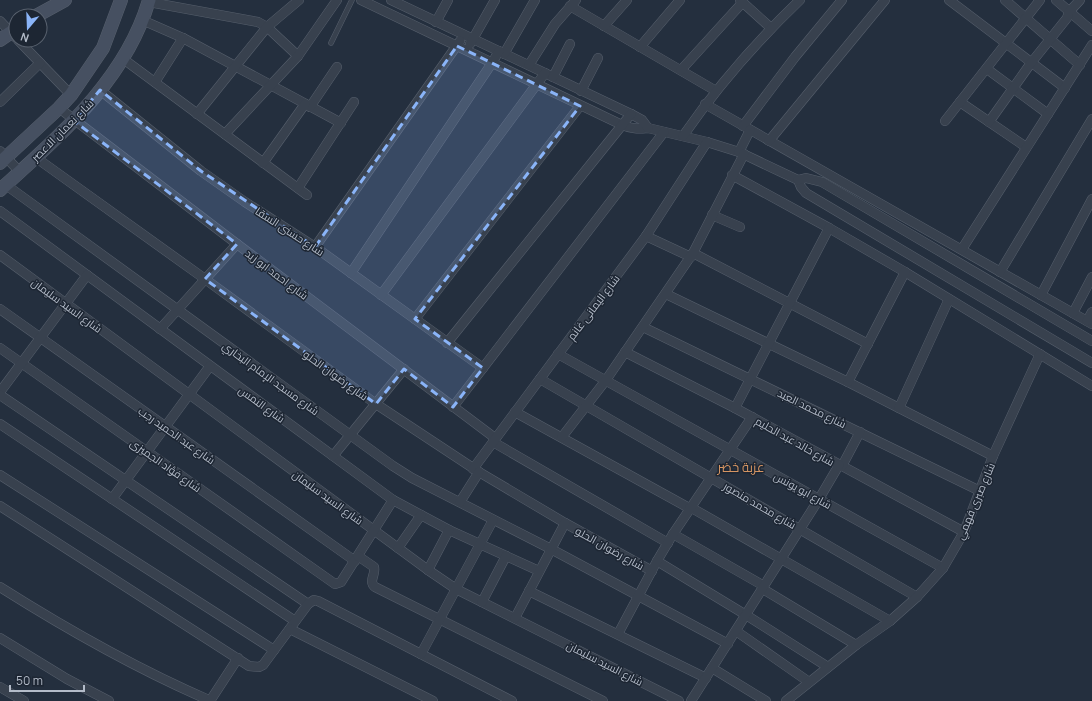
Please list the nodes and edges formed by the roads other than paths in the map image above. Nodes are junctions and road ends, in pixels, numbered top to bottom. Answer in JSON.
{"nodes":[{"id":1,"x":65,"y":0,"type":"edge"},
{"id":2,"x":121,"y":0,"type":"edge"},
{"id":3,"x":299,"y":0,"type":"edge"},
{"id":4,"x":337,"y":0,"type":"edge"},
{"id":5,"x":352,"y":0,"type":"edge"},
{"id":6,"x":361,"y":0,"type":"edge"},
{"id":7,"x":391,"y":0,"type":"edge"},
{"id":8,"x":448,"y":0,"type":"edge"},
{"id":9,"x":495,"y":0,"type":"edge"},
{"id":10,"x":535,"y":0,"type":"edge"},
{"id":11,"x":627,"y":0,"type":"edge"},
{"id":12,"x":680,"y":0,"type":"edge"},
{"id":13,"x":800,"y":0,"type":"edge"},
{"id":14,"x":842,"y":0,"type":"edge"},
{"id":15,"x":885,"y":0,"type":"edge"},
{"id":16,"x":949,"y":0,"type":"edge"},
{"id":17,"x":1005,"y":0,"type":"edge"},
{"id":18,"x":1040,"y":0,"type":"edge"},
{"id":19,"x":1056,"y":0,"type":"edge"},
{"id":20,"x":1080,"y":0,"type":"edge"},
{"id":21,"x":149,"y":1,"type":"edge"},
{"id":22,"x":741,"y":1,"type":"edge"},
{"id":23,"x":405,"y":3,"type":"edge"},
{"id":24,"x":573,"y":3,"type":"edge"},
{"id":25,"x":48,"y":9,"type":"edge"},
{"id":26,"x":1069,"y":12,"type":"junction"},
{"id":27,"x":1026,"y":18,"type":"junction"},
{"id":28,"x":142,"y":20,"type":"junction"},
{"id":29,"x":0,"y":21,"type":"edge"},
{"id":30,"x":436,"y":22,"type":"junction"},
{"id":31,"x":604,"y":26,"type":"junction"},
{"id":32,"x":268,"y":27,"type":"junction"},
{"id":33,"x":8,"y":28,"type":"edge"},
{"id":34,"x":771,"y":28,"type":"junction"},
{"id":35,"x":1092,"y":32,"type":"edge"},
{"id":36,"x":463,"y":35,"type":"junction"},
{"id":37,"x":183,"y":38,"type":"junction"},
{"id":38,"x":473,"y":39,"type":"junction"},
{"id":39,"x":1049,"y":39,"type":"junction"},
{"id":40,"x":331,"y":43,"type":"dead end"},
{"id":41,"x":570,"y":44,"type":"dead end"},
{"id":42,"x":1006,"y":44,"type":"junction"},
{"id":43,"x":457,"y":46,"type":"junction"},
{"id":44,"x":1092,"y":46,"type":"edge"},
{"id":45,"x":640,"y":47,"type":"junction"},
{"id":46,"x":27,"y":48,"type":"edge"},
{"id":47,"x":466,"y":50,"type":"junction"},
{"id":48,"x":502,"y":53,"type":"junction"},
{"id":49,"x":298,"y":56,"type":"junction"},
{"id":50,"x":122,"y":58,"type":"junction"},
{"id":51,"x":598,"y":58,"type":"dead end"},
{"id":52,"x":40,"y":63,"type":"junction"},
{"id":53,"x":492,"y":63,"type":"junction"},
{"id":54,"x":1031,"y":63,"type":"junction"},
{"id":55,"x":529,"y":65,"type":"junction"},
{"id":56,"x":1080,"y":65,"type":"junction"},
{"id":57,"x":236,"y":67,"type":"junction"},
{"id":58,"x":337,"y":67,"type":"dead end"},
{"id":59,"x":987,"y":69,"type":"junction"},
{"id":60,"x":680,"y":70,"type":"junction"},
{"id":61,"x":549,"y":75,"type":"junction"},
{"id":62,"x":155,"y":82,"type":"junction"},
{"id":63,"x":271,"y":85,"type":"junction"},
{"id":64,"x":536,"y":85,"type":"junction"},
{"id":65,"x":1012,"y":88,"type":"junction"},
{"id":66,"x":1065,"y":88,"type":"junction"},
{"id":67,"x":100,"y":90,"type":"junction"},
{"id":68,"x":581,"y":91,"type":"junction"},
{"id":69,"x":716,"y":91,"type":"junction"},
{"id":70,"x":71,"y":95,"type":"junction"},
{"id":71,"x":0,"y":102,"type":"edge"},
{"id":72,"x":354,"y":102,"type":"dead end"},
{"id":73,"x":960,"y":102,"type":"junction"},
{"id":74,"x":705,"y":104,"type":"junction"},
{"id":75,"x":308,"y":105,"type":"junction"},
{"id":76,"x":580,"y":106,"type":"junction"},
{"id":77,"x":59,"y":108,"type":"junction"},
{"id":78,"x":197,"y":114,"type":"junction"},
{"id":79,"x":631,"y":114,"type":"junction"},
{"id":80,"x":1048,"y":114,"type":"junction"},
{"id":81,"x":1092,"y":119,"type":"edge"},
{"id":82,"x":74,"y":121,"type":"junction"},
{"id":83,"x":946,"y":121,"type":"dead end"},
{"id":84,"x":989,"y":122,"type":"junction"},
{"id":85,"x":341,"y":123,"type":"junction"},
{"id":86,"x":622,"y":125,"type":"junction"},
{"id":87,"x":648,"y":128,"type":"junction"},
{"id":88,"x":746,"y":128,"type":"junction"},
{"id":89,"x":664,"y":132,"type":"junction"},
{"id":90,"x":225,"y":134,"type":"junction"},
{"id":91,"x":683,"y":136,"type":"junction"},
{"id":92,"x":769,"y":141,"type":"junction"},
{"id":93,"x":707,"y":142,"type":"junction"},
{"id":94,"x":1026,"y":147,"type":"junction"},
{"id":95,"x":741,"y":153,"type":"junction"},
{"id":96,"x":2,"y":157,"type":"edge"},
{"id":97,"x":35,"y":157,"type":"junction"},
{"id":98,"x":263,"y":163,"type":"junction"},
{"id":99,"x":20,"y":172,"type":"junction"},
{"id":100,"x":732,"y":176,"type":"junction"},
{"id":101,"x":798,"y":180,"type":"junction"},
{"id":102,"x":3,"y":187,"type":"edge"},
{"id":103,"x":298,"y":188,"type":"junction"},
{"id":104,"x":307,"y":195,"type":"dead end"},
{"id":105,"x":1092,"y":199,"type":"edge"},
{"id":106,"x":0,"y":211,"type":"edge"},
{"id":107,"x":712,"y":215,"type":"junction"},
{"id":108,"x":740,"y":227,"type":"dead end"},
{"id":109,"x":830,"y":228,"type":"junction"},
{"id":110,"x":646,"y":236,"type":"junction"},
{"id":111,"x":237,"y":244,"type":"junction"},
{"id":112,"x":315,"y":247,"type":"junction"},
{"id":113,"x":962,"y":249,"type":"junction"},
{"id":114,"x":0,"y":255,"type":"edge"},
{"id":115,"x":692,"y":255,"type":"junction"},
{"id":116,"x":905,"y":272,"type":"junction"},
{"id":117,"x":1000,"y":272,"type":"junction"},
{"id":118,"x":351,"y":273,"type":"junction"},
{"id":119,"x":86,"y":275,"type":"junction"},
{"id":120,"x":1092,"y":277,"type":"edge"},
{"id":121,"x":206,"y":279,"type":"junction"},
{"id":122,"x":666,"y":294,"type":"junction"},
{"id":123,"x":381,"y":295,"type":"junction"},
{"id":124,"x":1041,"y":295,"type":"junction"},
{"id":125,"x":949,"y":299,"type":"junction"},
{"id":126,"x":790,"y":303,"type":"junction"},
{"id":127,"x":66,"y":304,"type":"junction"},
{"id":128,"x":0,"y":309,"type":"edge"},
{"id":129,"x":178,"y":310,"type":"junction"},
{"id":130,"x":1092,"y":312,"type":"edge"},
{"id":131,"x":1072,"y":313,"type":"junction"},
{"id":132,"x":415,"y":319,"type":"junction"},
{"id":133,"x":1089,"y":323,"type":"edge"},
{"id":134,"x":643,"y":326,"type":"junction"},
{"id":135,"x":160,"y":329,"type":"junction"},
{"id":136,"x":40,"y":338,"type":"junction"},
{"id":137,"x":447,"y":342,"type":"junction"},
{"id":138,"x":1092,"y":342,"type":"edge"},
{"id":139,"x":768,"y":344,"type":"junction"},
{"id":140,"x":868,"y":344,"type":"junction"},
{"id":141,"x":0,"y":348,"type":"edge"},
{"id":142,"x":625,"y":352,"type":"junction"},
{"id":143,"x":558,"y":354,"type":"junction"},
{"id":144,"x":1040,"y":354,"type":"junction"},
{"id":145,"x":22,"y":363,"type":"junction"},
{"id":146,"x":1092,"y":363,"type":"edge"},
{"id":147,"x":210,"y":366,"type":"junction"},
{"id":148,"x":483,"y":368,"type":"junction"},
{"id":149,"x":404,"y":369,"type":"junction"},
{"id":150,"x":540,"y":379,"type":"junction"},
{"id":151,"x":750,"y":379,"type":"junction"},
{"id":152,"x":606,"y":380,"type":"junction"},
{"id":153,"x":848,"y":382,"type":"junction"},
{"id":154,"x":1092,"y":386,"type":"edge"},
{"id":155,"x":0,"y":394,"type":"edge"},
{"id":156,"x":189,"y":394,"type":"junction"},
{"id":157,"x":376,"y":404,"type":"junction"},
{"id":158,"x":586,"y":405,"type":"junction"},
{"id":159,"x":453,"y":407,"type":"junction"},
{"id":160,"x":735,"y":408,"type":"junction"},
{"id":161,"x":899,"y":408,"type":"junction"},
{"id":162,"x":515,"y":412,"type":"junction"},
{"id":163,"x":752,"y":417,"type":"junction"},
{"id":164,"x":0,"y":424,"type":"edge"},
{"id":165,"x":166,"y":426,"type":"junction"},
{"id":166,"x":860,"y":432,"type":"junction"},
{"id":167,"x":350,"y":435,"type":"junction"},
{"id":168,"x":562,"y":437,"type":"junction"},
{"id":169,"x":494,"y":440,"type":"junction"},
{"id":170,"x":729,"y":449,"type":"junction"},
{"id":171,"x":147,"y":452,"type":"junction"},
{"id":172,"x":333,"y":456,"type":"junction"},
{"id":173,"x":993,"y":456,"type":"junction"},
{"id":174,"x":840,"y":465,"type":"junction"},
{"id":175,"x":476,"y":471,"type":"junction"},
{"id":176,"x":0,"y":475,"type":"edge"},
{"id":177,"x":711,"y":477,"type":"junction"},
{"id":178,"x":126,"y":480,"type":"junction"},
{"id":179,"x":980,"y":491,"type":"junction"},
{"id":180,"x":112,"y":499,"type":"junction"},
{"id":181,"x":819,"y":499,"type":"junction"},
{"id":182,"x":393,"y":500,"type":"junction"},
{"id":183,"x":460,"y":502,"type":"junction"},
{"id":184,"x":0,"y":506,"type":"edge"},
{"id":185,"x":690,"y":508,"type":"junction"},
{"id":186,"x":421,"y":515,"type":"junction"},
{"id":187,"x":493,"y":520,"type":"junction"},
{"id":188,"x":565,"y":523,"type":"junction"},
{"id":189,"x":801,"y":528,"type":"junction"},
{"id":190,"x":374,"y":530,"type":"junction"},
{"id":191,"x":449,"y":530,"type":"junction"},
{"id":192,"x":964,"y":532,"type":"junction"},
{"id":193,"x":673,"y":534,"type":"junction"},
{"id":194,"x":668,"y":543,"type":"junction"},
{"id":195,"x":480,"y":544,"type":"junction"},
{"id":196,"x":398,"y":548,"type":"junction"},
{"id":197,"x":551,"y":549,"type":"junction"},
{"id":198,"x":506,"y":556,"type":"junction"},
{"id":199,"x":356,"y":558,"type":"junction"},
{"id":200,"x":781,"y":560,"type":"junction"},
{"id":201,"x":657,"y":561,"type":"junction"},
{"id":202,"x":943,"y":568,"type":"junction"},
{"id":203,"x":428,"y":570,"type":"junction"},
{"id":204,"x":540,"y":571,"type":"junction"},
{"id":205,"x":652,"y":571,"type":"junction"},
{"id":206,"x":0,"y":587,"type":"edge"},
{"id":207,"x":764,"y":588,"type":"junction"},
{"id":208,"x":456,"y":589,"type":"junction"},
{"id":209,"x":529,"y":591,"type":"junction"},
{"id":210,"x":639,"y":596,"type":"junction"},
{"id":211,"x":917,"y":596,"type":"junction"},
{"id":212,"x":482,"y":602,"type":"junction"},
{"id":213,"x":308,"y":604,"type":"junction"},
{"id":214,"x":746,"y":615,"type":"junction"},
{"id":215,"x":515,"y":618,"type":"junction"},
{"id":216,"x":439,"y":619,"type":"junction"},
{"id":217,"x":890,"y":621,"type":"junction"},
{"id":218,"x":292,"y":625,"type":"junction"},
{"id":219,"x":736,"y":631,"type":"junction"},
{"id":220,"x":618,"y":634,"type":"junction"},
{"id":221,"x":0,"y":638,"type":"edge"},
{"id":222,"x":728,"y":644,"type":"junction"},
{"id":223,"x":856,"y":645,"type":"junction"},
{"id":224,"x":274,"y":650,"type":"junction"},
{"id":225,"x":421,"y":654,"type":"junction"},
{"id":226,"x":238,"y":658,"type":"junction"},
{"id":227,"x":828,"y":667,"type":"junction"},
{"id":228,"x":712,"y":668,"type":"junction"},
{"id":229,"x":706,"y":678,"type":"junction"},
{"id":230,"x":809,"y":682,"type":"junction"},
{"id":231,"x":0,"y":687,"type":"edge"},
{"id":232,"x":24,"y":701,"type":"edge"},
{"id":233,"x":109,"y":701,"type":"edge"},
{"id":234,"x":210,"y":701,"type":"edge"},
{"id":235,"x":433,"y":701,"type":"edge"},
{"id":236,"x":512,"y":701,"type":"edge"},
{"id":237,"x":603,"y":701,"type":"edge"},
{"id":238,"x":679,"y":701,"type":"edge"},
{"id":239,"x":691,"y":701,"type":"edge"},
{"id":240,"x":766,"y":701,"type":"edge"},
{"id":241,"x":786,"y":701,"type":"edge"}],
"edges":[{"from":1,"to":25,"type":"main road"},
{"from":2,"to":70,"type":"main road","name":"شارع نعمان الاعصر"},
{"from":3,"to":32,"type":"street"},
{"from":4,"to":49,"type":"street"},
{"from":5,"to":40,"type":"lane"},
{"from":6,"to":43,"type":"street"},
{"from":7,"to":23,"type":"street"},
{"from":8,"to":30,"type":"street"},
{"from":9,"to":38,"type":"street"},
{"from":10,"to":48,"type":"street"},
{"from":11,"to":31,"type":"street"},
{"from":12,"to":45,"type":"street"},
{"from":13,"to":34,"type":"street"},
{"from":14,"to":88,"type":"street"},
{"from":15,"to":92,"type":"street"},
{"from":16,"to":42,"type":"street"},
{"from":17,"to":27,"type":"street"},
{"from":18,"to":27,"type":"street"},
{"from":19,"to":26,"type":"street"},
{"from":20,"to":26,"type":"street"},
{"from":21,"to":28,"type":"main road","name":"شارع نعمان الاعصر"},
{"from":21,"to":32,"type":"street"},
{"from":22,"to":34,"type":"street"},
{"from":22,"to":60,"type":"street"},
{"from":23,"to":30,"type":"street"},
{"from":24,"to":31,"type":"street"},
{"from":24,"to":55,"type":"street"},
{"from":26,"to":35,"type":"street"},
{"from":26,"to":39,"type":"street"},
{"from":27,"to":39,"type":"street"},
{"from":27,"to":42,"type":"street"},
{"from":28,"to":37,"type":"street"},
{"from":28,"to":50,"type":"main road","name":"شارع نعمان الاعصر"},
{"from":29,"to":33,"type":"street"},
{"from":30,"to":36,"type":"street"},
{"from":31,"to":45,"type":"street"},
{"from":32,"to":49,"type":"street"},
{"from":32,"to":57,"type":"street"},
{"from":34,"to":69,"type":"street"},
{"from":36,"to":38,"type":"street"},
{"from":36,"to":43,"type":"street"},
{"from":37,"to":57,"type":"street"},
{"from":37,"to":62,"type":"street"},
{"from":38,"to":47,"type":"street"},
{"from":38,"to":48,"type":"street"},
{"from":39,"to":54,"type":"street"},
{"from":39,"to":56,"type":"street"},
{"from":41,"to":61,"type":"street"},
{"from":42,"to":54,"type":"street"},
{"from":42,"to":59,"type":"street"},
{"from":43,"to":47,"type":"street"},
{"from":43,"to":112,"type":"street"},
{"from":44,"to":56,"type":"street"},
{"from":45,"to":60,"type":"street"},
{"from":46,"to":52,"type":"street"},
{"from":47,"to":53,"type":"street"},
{"from":48,"to":53,"type":"street"},
{"from":48,"to":55,"type":"street"},
{"from":49,"to":63,"type":"street"},
{"from":50,"to":62,"type":"street"},
{"from":50,"to":67,"type":"main road","name":"شارع نعمان الاعصر"},
{"from":51,"to":68,"type":"street"},
{"from":52,"to":70,"type":"street"},
{"from":52,"to":71,"type":"street"},
{"from":53,"to":64,"type":"street"},
{"from":53,"to":118,"type":"street"},
{"from":54,"to":65,"type":"street"},
{"from":54,"to":66,"type":"street"},
{"from":55,"to":61,"type":"street"},
{"from":56,"to":66,"type":"street"},
{"from":57,"to":63,"type":"street"},
{"from":57,"to":78,"type":"street"},
{"from":58,"to":75,"type":"street"},
{"from":59,"to":65,"type":"street"},
{"from":59,"to":73,"type":"street"},
{"from":60,"to":69,"type":"street"},
{"from":61,"to":64,"type":"street"},
{"from":61,"to":68,"type":"street"},
{"from":62,"to":78,"type":"street"},
{"from":63,"to":75,"type":"street"},
{"from":63,"to":90,"type":"street"},
{"from":64,"to":76,"type":"street"},
{"from":64,"to":123,"type":"street"},
{"from":65,"to":80,"type":"street"},
{"from":65,"to":84,"type":"street"},
{"from":66,"to":80,"type":"street"},
{"from":67,"to":82,"type":"main road","name":"شارع نعمان الاعصر"},
{"from":67,"to":112,"type":"street","name":"شارع حسنى السقا"},
{"from":68,"to":79,"type":"street"},
{"from":69,"to":74,"type":"street"},
{"from":70,"to":77,"type":"main road","name":"شارع نعمان الاعصر"},
{"from":72,"to":85,"type":"street"},
{"from":73,"to":83,"type":"street"},
{"from":73,"to":84,"type":"street"},
{"from":74,"to":88,"type":"street"},
{"from":74,"to":91,"type":"street"},
{"from":75,"to":85,"type":"street"},
{"from":75,"to":98,"type":"street"},
{"from":76,"to":86,"type":"street"},
{"from":76,"to":132,"type":"street"},
{"from":77,"to":82,"type":"street","name":"شارع احمد ابو زيد"},
{"from":77,"to":96,"type":"main road","name":"شارع نعمان الاعصر"},
{"from":78,"to":90,"type":"street"},
{"from":79,"to":86,"type":"street"},
{"from":79,"to":87,"type":"street"},
{"from":80,"to":94,"type":"street"},
{"from":81,"to":117,"type":"street"},
{"from":82,"to":97,"type":"main road","name":"شارع نعمان الاعصر"},
{"from":82,"to":111,"type":"street","name":"شارع احمد ابو زيد"},
{"from":84,"to":94,"type":"street"},
{"from":85,"to":103,"type":"street"},
{"from":86,"to":87,"type":"street"},
{"from":86,"to":137,"type":"street"},
{"from":87,"to":89,"type":"street"},
{"from":88,"to":92,"type":"street"},
{"from":88,"to":95,"type":"street"},
{"from":89,"to":91,"type":"street"},
{"from":89,"to":148,"type":"street"},
{"from":90,"to":98,"type":"street"},
{"from":91,"to":93,"type":"street"},
{"from":92,"to":113,"type":"street"},
{"from":93,"to":95,"type":"street"},
{"from":93,"to":110,"type":"street","name":"شارع اليمانى غانم"},
{"from":94,"to":113,"type":"street"},
{"from":95,"to":100,"type":"street"},
{"from":95,"to":101,"type":"street"},
{"from":96,"to":99,"type":"street"},
{"from":97,"to":99,"type":"main road","name":"شارع نعمان الاعصر"},
{"from":97,"to":121,"type":"street","name":"شارع رضوان الحلو"},
{"from":98,"to":103,"type":"street"},
{"from":99,"to":102,"type":"main road","name":"شارع نعمان الاعصر"},
{"from":100,"to":107,"type":"street"},
{"from":100,"to":109,"type":"street"},
{"from":101,"to":138,"type":"street"},
{"from":101,"to":146,"type":"street"},
{"from":102,"to":129,"type":"street","name":"شارع مسجد الإمام البخاري"},
{"from":103,"to":104,"type":"street"},
{"from":105,"to":124,"type":"street"},
{"from":106,"to":119,"type":"street","name":"شارع النمس"},
{"from":107,"to":108,"type":"street"},
{"from":107,"to":115,"type":"street"},
{"from":109,"to":116,"type":"street"},
{"from":109,"to":126,"type":"street"},
{"from":110,"to":115,"type":"street"},
{"from":110,"to":143,"type":"street","name":"شارع اليمانى غانم"},
{"from":111,"to":121,"type":"street"},
{"from":111,"to":149,"type":"street","name":"شارع احمد ابو زيد"},
{"from":112,"to":118,"type":"street","name":"شارع حسنى السقا"},
{"from":113,"to":117,"type":"street"},
{"from":114,"to":127,"type":"street","name":"شارع السيد سليمان"},
{"from":115,"to":122,"type":"street"},
{"from":115,"to":126,"type":"street"},
{"from":116,"to":125,"type":"street"},
{"from":116,"to":140,"type":"street"},
{"from":117,"to":124,"type":"street"},
{"from":118,"to":123,"type":"street","name":"شارع حسنى السقا"},
{"from":119,"to":127,"type":"street"},
{"from":119,"to":135,"type":"street","name":"شارع النمس"},
{"from":120,"to":131,"type":"street"},
{"from":121,"to":129,"type":"street"},
{"from":121,"to":157,"type":"street","name":"شارع رضوان الحلو"},
{"from":122,"to":134,"type":"street"},
{"from":122,"to":139,"type":"street"},
{"from":123,"to":132,"type":"street","name":"شارع حسنى السقا"},
{"from":124,"to":131,"type":"street"},
{"from":125,"to":144,"type":"street"},
{"from":125,"to":161,"type":"street"},
{"from":126,"to":139,"type":"street"},
{"from":126,"to":140,"type":"street"},
{"from":127,"to":136,"type":"street"},
{"from":127,"to":156,"type":"street","name":"شارع السيد سليمان"},
{"from":128,"to":136,"type":"street","name":"شارع عبد الحميد رجب"},
{"from":129,"to":135,"type":"street"},
{"from":129,"to":167,"type":"street","name":"شارع مسجد الإمام البخاري"},
{"from":130,"to":133,"type":"street"},
{"from":131,"to":133,"type":"street"},
{"from":132,"to":137,"type":"street","name":"شارع حسنى السقا"},
{"from":134,"to":142,"type":"street"},
{"from":134,"to":151,"type":"street","name":"شارع محمد العبد"},
{"from":135,"to":147,"type":"street","name":"شارع النمس"},
{"from":136,"to":145,"type":"street"},
{"from":136,"to":165,"type":"street","name":"شارع عبد الحميد رجب"},
{"from":137,"to":148,"type":"street","name":"شارع حسنى السقا"},
{"from":139,"to":151,"type":"street"},
{"from":139,"to":153,"type":"street"},
{"from":140,"to":153,"type":"street"},
{"from":141,"to":145,"type":"street","name":"شارع فؤاد الجميزى"},
{"from":142,"to":152,"type":"street"},
{"from":142,"to":160,"type":"street","name":"شارع خالد عبد الحليم"},
{"from":143,"to":150,"type":"street","name":"شارع اليمانى غانم"},
{"from":143,"to":152,"type":"street","name":"شارع ابو يونس"},
{"from":144,"to":154,"type":"street"},
{"from":144,"to":173,"type":"street","name":"شارع صبرى فهمي"},
{"from":145,"to":155,"type":"street"},
{"from":145,"to":171,"type":"street","name":"شارع فؤاد الجميزى"},
{"from":147,"to":156,"type":"street"},
{"from":147,"to":172,"type":"street","name":"شارع النمس"},
{"from":148,"to":159,"type":"street"},
{"from":149,"to":157,"type":"street"},
{"from":149,"to":159,"type":"street","name":"شارع احمد ابو زيد"},
{"from":150,"to":158,"type":"street","name":"شارع محمد منصور"},
{"from":150,"to":162,"type":"street","name":"شارع اليمانى غانم"},
{"from":151,"to":160,"type":"street"},
{"from":151,"to":166,"type":"street","name":"شارع محمد العبد"},
{"from":152,"to":158,"type":"street"},
{"from":152,"to":170,"type":"street","name":"شارع ابو يونس"},
{"from":153,"to":161,"type":"street"},
{"from":155,"to":178,"type":"street"},
{"from":156,"to":165,"type":"street"},
{"from":156,"to":190,"type":"street","name":"شارع السيد سليمان"},
{"from":157,"to":167,"type":"street"},
{"from":157,"to":175,"type":"street","name":"شارع رضوان الحلو"},
{"from":158,"to":168,"type":"street"},
{"from":158,"to":177,"type":"street","name":"شارع محمد منصور"},
{"from":159,"to":169,"type":"street","name":"شارع احمد ابو زيد"},
{"from":160,"to":163,"type":"street","name":"شارع خالد عبد الحليم"},
{"from":161,"to":173,"type":"street"},
{"from":162,"to":168,"type":"street"},
{"from":162,"to":169,"type":"street","name":"شارع اليمانى غانم"},
{"from":163,"to":170,"type":"street"},
{"from":163,"to":174,"type":"street","name":"شارع خالد عبد الحليم"},
{"from":164,"to":180,"type":"street"},
{"from":165,"to":171,"type":"street"},
{"from":165,"to":199,"type":"street","name":"شارع عبد الحميد رجب"},
{"from":166,"to":174,"type":"street"},
{"from":166,"to":179,"type":"street","name":"شارع محمد العبد"},
{"from":167,"to":172,"type":"street"},
{"from":167,"to":183,"type":"street","name":"شارع مسجد الإمام البخاري"},
{"from":168,"to":185,"type":"street"},
{"from":169,"to":175,"type":"street","name":"شارع اليمانى غانم"},
{"from":169,"to":194,"type":"street","name":"شارع احمد ابو زيد"},
{"from":170,"to":177,"type":"street"},
{"from":170,"to":181,"type":"street","name":"شارع ابو يونس"},
{"from":171,"to":178,"type":"street"},
{"from":171,"to":199,"type":"street","name":"شارع فؤاد الجميزى"},
{"from":172,"to":182,"type":"street","name":"شارع النمس"},
{"from":173,"to":179,"type":"street","name":"شارع صبرى فهمي"},
{"from":174,"to":181,"type":"street"},
{"from":174,"to":192,"type":"street","name":"شارع خالد عبد الحليم"},
{"from":175,"to":183,"type":"street","name":"شارع اليمانى غانم"},
{"from":175,"to":188,"type":"street","name":"شارع رضوان الحلو"},
{"from":176,"to":224,"type":"street"},
{"from":177,"to":185,"type":"street"},
{"from":177,"to":189,"type":"street","name":"شارع محمد منصور"},
{"from":178,"to":180,"type":"street"},
{"from":178,"to":213,"type":"street"},
{"from":179,"to":192,"type":"street","name":"شارع صبرى فهمي"},
{"from":180,"to":218,"type":"street"},
{"from":181,"to":189,"type":"street"},
{"from":181,"to":202,"type":"street","name":"شارع ابو يونس"},
{"from":182,"to":186,"type":"street","name":"شارع النمس"},
{"from":182,"to":190,"type":"street"},
{"from":183,"to":187,"type":"street","name":"شارع مسجد الإمام البخاري"},
{"from":184,"to":226,"type":"street"},
{"from":185,"to":193,"type":"street"},
{"from":185,"to":200,"type":"street"},
{"from":186,"to":191,"type":"street","name":"شارع النمس"},
{"from":186,"to":196,"type":"street"},
{"from":187,"to":195,"type":"street"},
{"from":187,"to":197,"type":"street","name":"شارع مسجد الإمام البخاري"},
{"from":188,"to":197,"type":"street"},
{"from":188,"to":205,"type":"street","name":"شارع رضوان الحلو"},
{"from":189,"to":200,"type":"street"},
{"from":189,"to":211,"type":"street","name":"شارع محمد منصور"},
{"from":190,"to":196,"type":"street","name":"شارع السيد سليمان"},
{"from":190,"to":199,"type":"street"},
{"from":191,"to":195,"type":"street","name":"شارع النمس"},
{"from":191,"to":203,"type":"street"},
{"from":192,"to":202,"type":"street","name":"شارع صبرى فهمي"},
{"from":193,"to":194,"type":"street"},
{"from":193,"to":207,"type":"street"},
{"from":194,"to":201,"type":"street"},
{"from":195,"to":198,"type":"street","name":"شارع النمس"},
{"from":195,"to":208,"type":"street"},
{"from":196,"to":203,"type":"street","name":"شارع السيد سليمان"},
{"from":197,"to":204,"type":"street"},
{"from":197,"to":210,"type":"street","name":"شارع مسجد الإمام البخاري"},
{"from":198,"to":204,"type":"street","name":"شارع النمس"},
{"from":198,"to":212,"type":"street"},
{"from":199,"to":216,"type":"street","name":"شارع عبد الحميد رجب"},
{"from":200,"to":207,"type":"street"},
{"from":200,"to":217,"type":"street"},
{"from":201,"to":205,"type":"street"},
{"from":201,"to":214,"type":"street"},
{"from":202,"to":211,"type":"street","name":"شارع صبرى فهمي"},
{"from":203,"to":208,"type":"street","name":"شارع السيد سليمان"},
{"from":204,"to":209,"type":"street"},
{"from":205,"to":210,"type":"street"},
{"from":206,"to":234,"type":"street"},
{"from":207,"to":214,"type":"street"},
{"from":207,"to":223,"type":"street"},
{"from":208,"to":212,"type":"street","name":"شارع السيد سليمان"},
{"from":208,"to":216,"type":"street"},
{"from":209,"to":215,"type":"street"},
{"from":209,"to":220,"type":"street"},
{"from":210,"to":220,"type":"street"},
{"from":210,"to":222,"type":"street","name":"شارع مسجد الإمام البخاري"},
{"from":211,"to":217,"type":"street","name":"شارع صبرى فهمي"},
{"from":212,"to":215,"type":"street","name":"شارع السيد سليمان"},
{"from":213,"to":218,"type":"street"},
{"from":213,"to":225,"type":"street"},
{"from":214,"to":219,"type":"street"},
{"from":214,"to":227,"type":"street"},
{"from":215,"to":238,"type":"street","name":"شارع السيد سليمان"},
{"from":216,"to":225,"type":"street"},
{"from":216,"to":237,"type":"street","name":"شارع عبد الحميد رجب"},
{"from":217,"to":223,"type":"street","name":"شارع صبرى فهمي"},
{"from":218,"to":224,"type":"street"},
{"from":218,"to":235,"type":"street"},
{"from":219,"to":222,"type":"street"},
{"from":219,"to":230,"type":"street"},
{"from":220,"to":229,"type":"street"},
{"from":221,"to":233,"type":"street"},
{"from":222,"to":228,"type":"street"},
{"from":223,"to":227,"type":"street","name":"شارع صبرى فهمي"},
{"from":224,"to":226,"type":"street"},
{"from":225,"to":236,"type":"street"},
{"from":226,"to":234,"type":"street"},
{"from":227,"to":230,"type":"street","name":"شارع صبرى فهمي"},
{"from":228,"to":229,"type":"street"},
{"from":228,"to":240,"type":"street"},
{"from":229,"to":239,"type":"street"},
{"from":230,"to":241,"type":"street","name":"شارع صبرى فهمي"},
{"from":231,"to":232,"type":"street"}]}
